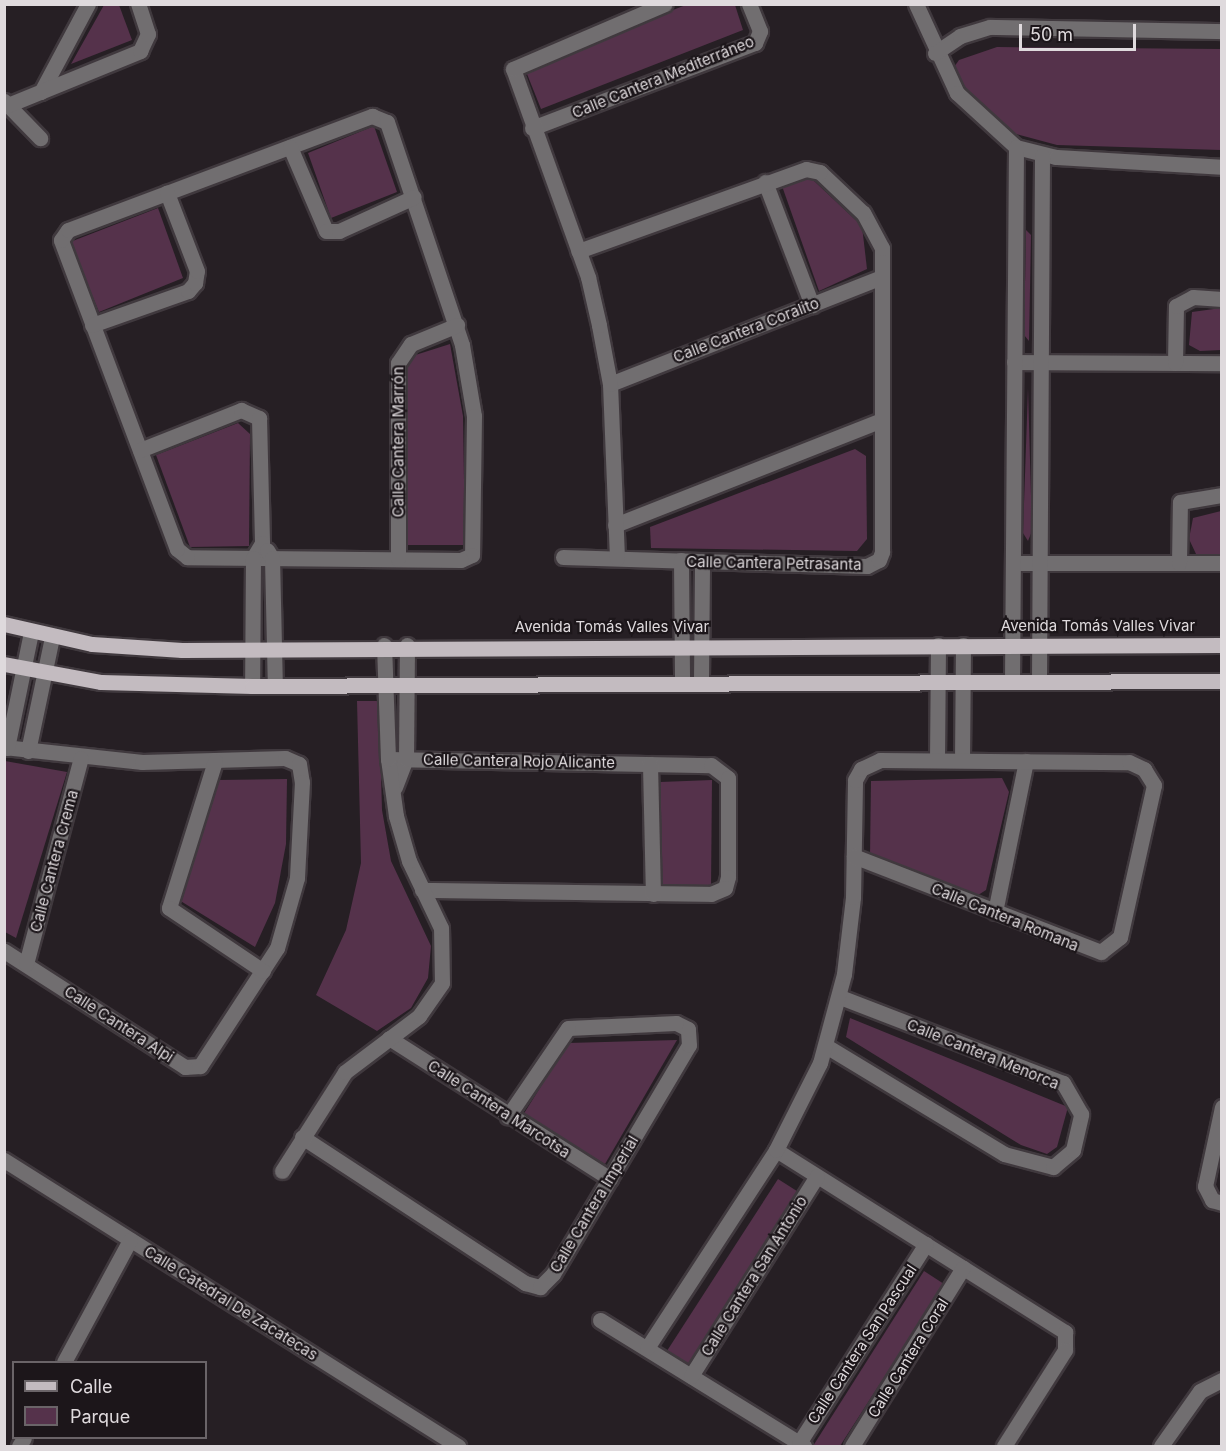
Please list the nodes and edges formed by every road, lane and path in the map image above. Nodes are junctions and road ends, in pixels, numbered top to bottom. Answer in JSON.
{"nodes":[{"id":1,"x":88,"y":4,"type":"edge"},
{"id":2,"x":138,"y":4,"type":"edge"},
{"id":3,"x":665,"y":4,"type":"edge"},
{"id":4,"x":749,"y":4,"type":"edge"},
{"id":5,"x":916,"y":4,"type":"edge"},
{"id":6,"x":1221,"y":31,"type":"edge"},
{"id":7,"x":935,"y":53,"type":"junction"},
{"id":8,"x":41,"y":92,"type":"junction"},
{"id":9,"x":6,"y":103,"type":"edge"},
{"id":10,"x":532,"y":128,"type":"junction"},
{"id":11,"x":40,"y":138,"type":"dead end"},
{"id":12,"x":290,"y":147,"type":"junction"},
{"id":13,"x":1016,"y":147,"type":"junction"},
{"id":14,"x":1042,"y":156,"type":"junction"},
{"id":15,"x":1221,"y":167,"type":"edge"},
{"id":16,"x":765,"y":182,"type":"junction"},
{"id":17,"x":167,"y":193,"type":"junction"},
{"id":18,"x":414,"y":197,"type":"junction"},
{"id":19,"x":578,"y":251,"type":"junction"},
{"id":20,"x":882,"y":277,"type":"junction"},
{"id":21,"x":1221,"y":299,"type":"edge"},
{"id":22,"x":812,"y":304,"type":"junction"},
{"id":23,"x":92,"y":325,"type":"junction"},
{"id":24,"x":457,"y":325,"type":"junction"},
{"id":25,"x":1014,"y":362,"type":"junction"},
{"id":26,"x":1040,"y":362,"type":"junction"},
{"id":27,"x":1175,"y":363,"type":"junction"},
{"id":28,"x":1221,"y":363,"type":"edge"},
{"id":29,"x":610,"y":384,"type":"junction"},
{"id":30,"x":881,"y":420,"type":"junction"},
{"id":31,"x":140,"y":450,"type":"junction"},
{"id":32,"x":1221,"y":495,"type":"edge"},
{"id":33,"x":615,"y":525,"type":"junction"},
{"id":34,"x":262,"y":543,"type":"junction"},
{"id":35,"x":563,"y":557,"type":"dead end"},
{"id":36,"x":253,"y":558,"type":"junction"},
{"id":37,"x":272,"y":558,"type":"junction"},
{"id":38,"x":617,"y":558,"type":"junction"},
{"id":39,"x":398,"y":559,"type":"junction"},
{"id":40,"x":681,"y":560,"type":"junction"},
{"id":41,"x":702,"y":561,"type":"junction"},
{"id":42,"x":1013,"y":563,"type":"junction"},
{"id":43,"x":1039,"y":563,"type":"junction"},
{"id":44,"x":1179,"y":563,"type":"junction"},
{"id":45,"x":1221,"y":563,"type":"edge"},
{"id":46,"x":253,"y":614,"type":"junction"},
{"id":47,"x":273,"y":614,"type":"junction"},
{"id":48,"x":681,"y":616,"type":"junction"},
{"id":49,"x":702,"y":617,"type":"junction"},
{"id":50,"x":4,"y":624,"type":"edge"},
{"id":51,"x":31,"y":632,"type":"junction"},
{"id":52,"x":52,"y":637,"type":"junction"},
{"id":53,"x":1012,"y":644,"type":"junction"},
{"id":54,"x":1039,"y":644,"type":"junction"},
{"id":55,"x":384,"y":645,"type":"junction"},
{"id":56,"x":407,"y":645,"type":"junction"},
{"id":57,"x":681,"y":645,"type":"junction"},
{"id":58,"x":701,"y":645,"type":"junction"},
{"id":59,"x":938,"y":645,"type":"junction"},
{"id":60,"x":963,"y":645,"type":"junction"},
{"id":61,"x":1221,"y":645,"type":"edge"},
{"id":62,"x":252,"y":650,"type":"junction"},
{"id":63,"x":274,"y":650,"type":"junction"},
{"id":64,"x":4,"y":664,"type":"edge"},
{"id":65,"x":23,"y":669,"type":"junction"},
{"id":66,"x":45,"y":674,"type":"junction"},
{"id":67,"x":682,"y":681,"type":"junction"},
{"id":68,"x":701,"y":681,"type":"junction"},
{"id":69,"x":938,"y":681,"type":"junction"},
{"id":70,"x":962,"y":681,"type":"junction"},
{"id":71,"x":1012,"y":681,"type":"junction"},
{"id":72,"x":1039,"y":681,"type":"junction"},
{"id":73,"x":1221,"y":681,"type":"edge"},
{"id":74,"x":385,"y":683,"type":"junction"},
{"id":75,"x":406,"y":683,"type":"junction"},
{"id":76,"x":252,"y":686,"type":"junction"},
{"id":77,"x":275,"y":686,"type":"junction"},
{"id":78,"x":18,"y":698,"type":"junction"},
{"id":79,"x":39,"y":701,"type":"junction"},
{"id":80,"x":938,"y":709,"type":"junction"},
{"id":81,"x":962,"y":709,"type":"junction"},
{"id":82,"x":386,"y":712,"type":"junction"},
{"id":83,"x":406,"y":712,"type":"junction"},
{"id":84,"x":6,"y":748,"type":"edge"},
{"id":85,"x":28,"y":751,"type":"junction"},
{"id":86,"x":81,"y":758,"type":"junction"},
{"id":87,"x":388,"y":759,"type":"junction"},
{"id":88,"x":406,"y":759,"type":"junction"},
{"id":89,"x":937,"y":760,"type":"junction"},
{"id":90,"x":962,"y":760,"type":"junction"},
{"id":91,"x":215,"y":761,"type":"junction"},
{"id":92,"x":1026,"y":761,"type":"junction"},
{"id":93,"x":650,"y":764,"type":"junction"},
{"id":94,"x":394,"y":787,"type":"junction"},
{"id":95,"x":854,"y":856,"type":"junction"},
{"id":96,"x":422,"y":890,"type":"junction"},
{"id":97,"x":653,"y":894,"type":"junction"},
{"id":98,"x":995,"y":912,"type":"junction"},
{"id":99,"x":4,"y":951,"type":"edge"},
{"id":100,"x":26,"y":964,"type":"junction"},
{"id":101,"x":263,"y":971,"type":"junction"},
{"id":102,"x":840,"y":997,"type":"junction"},
{"id":103,"x":389,"y":1038,"type":"junction"},
{"id":104,"x":826,"y":1046,"type":"junction"},
{"id":105,"x":1221,"y":1107,"type":"edge"},
{"id":106,"x":508,"y":1116,"type":"junction"},
{"id":107,"x":302,"y":1137,"type":"junction"},
{"id":108,"x":776,"y":1150,"type":"junction"},
{"id":109,"x":4,"y":1160,"type":"edge"},
{"id":110,"x":282,"y":1171,"type":"dead end"},
{"id":111,"x":817,"y":1176,"type":"junction"},
{"id":112,"x":610,"y":1179,"type":"junction"},
{"id":113,"x":1221,"y":1203,"type":"edge"},
{"id":114,"x":130,"y":1240,"type":"junction"},
{"id":115,"x":926,"y":1244,"type":"junction"},
{"id":116,"x":963,"y":1268,"type":"junction"},
{"id":117,"x":600,"y":1320,"type":"dead end"},
{"id":118,"x":647,"y":1348,"type":"junction"},
{"id":119,"x":65,"y":1361,"type":"edge"},
{"id":120,"x":691,"y":1376,"type":"junction"},
{"id":121,"x":1221,"y":1380,"type":"edge"},
{"id":122,"x":801,"y":1445,"type":"edge"},
{"id":123,"x":1164,"y":1445,"type":"edge"},
{"id":124,"x":458,"y":1446,"type":"edge"},
{"id":125,"x":852,"y":1446,"type":"edge"},
{"id":126,"x":1004,"y":1446,"type":"edge"}],
"edges":[{"from":1,"to":8,"type":"street"},
{"from":2,"to":8,"type":"street"},
{"from":3,"to":10,"type":"street"},
{"from":4,"to":10,"type":"street","name":"Calle Cantera Mediterráneo"},
{"from":5,"to":7,"type":"street"},
{"from":6,"to":7,"type":"street"},
{"from":7,"to":13,"type":"street"},
{"from":8,"to":9,"type":"street"},
{"from":9,"to":11,"type":"street"},
{"from":10,"to":19,"type":"street"},
{"from":12,"to":17,"type":"street"},
{"from":12,"to":18,"type":"street"},
{"from":12,"to":18,"type":"street"},
{"from":13,"to":14,"type":"street"},
{"from":13,"to":25,"type":"street"},
{"from":14,"to":15,"type":"street"},
{"from":14,"to":26,"type":"street"},
{"from":16,"to":19,"type":"street","name":"Calle Cantera Petrasanta"},
{"from":16,"to":20,"type":"street","name":"Calle Cantera Petrasanta"},
{"from":16,"to":22,"type":"street"},
{"from":17,"to":23,"type":"street"},
{"from":17,"to":23,"type":"street"},
{"from":18,"to":24,"type":"street"},
{"from":19,"to":29,"type":"street"},
{"from":20,"to":22,"type":"street","name":"Calle Cantera Coralito"},
{"from":20,"to":30,"type":"street","name":"Calle Cantera Petrasanta"},
{"from":21,"to":27,"type":"street"},
{"from":22,"to":29,"type":"street","name":"Calle Cantera Coralito"},
{"from":23,"to":31,"type":"street"},
{"from":24,"to":39,"type":"street","name":"Calle Cantera Marrón"},
{"from":24,"to":39,"type":"street"},
{"from":25,"to":26,"type":"street"},
{"from":25,"to":42,"type":"street"},
{"from":26,"to":27,"type":"street"},
{"from":26,"to":43,"type":"street"},
{"from":27,"to":28,"type":"street"},
{"from":29,"to":33,"type":"street"},
{"from":30,"to":33,"type":"street"},
{"from":30,"to":41,"type":"street","name":"Calle Cantera Petrasanta"},
{"from":31,"to":34,"type":"street"},
{"from":31,"to":36,"type":"street"},
{"from":32,"to":44,"type":"street"},
{"from":33,"to":38,"type":"street"},
{"from":34,"to":36,"type":"street"},
{"from":34,"to":37,"type":"street"},
{"from":35,"to":38,"type":"street","name":"Calle Cantera Petrasanta"},
{"from":36,"to":37,"type":"street"},
{"from":36,"to":46,"type":"street"},
{"from":37,"to":39,"type":"street"},
{"from":37,"to":47,"type":"street"},
{"from":38,"to":40,"type":"street","name":"Calle Cantera Petrasanta"},
{"from":40,"to":41,"type":"street","name":"Calle Cantera Petrasanta"},
{"from":40,"to":48,"type":"street"},
{"from":41,"to":49,"type":"street"},
{"from":42,"to":43,"type":"street"},
{"from":42,"to":53,"type":"street"},
{"from":43,"to":44,"type":"street"},
{"from":43,"to":54,"type":"street"},
{"from":44,"to":45,"type":"street"},
{"from":46,"to":47,"type":"street"},
{"from":46,"to":62,"type":"street"},
{"from":47,"to":63,"type":"street"},
{"from":48,"to":49,"type":"street"},
{"from":48,"to":57,"type":"street"},
{"from":49,"to":58,"type":"street"},
{"from":50,"to":51,"type":"main road","name":"Avenida Tomás Valles Vivar"},
{"from":51,"to":52,"type":"main road","name":"Avenida Tomás Valles Vivar"},
{"from":51,"to":65,"type":"street"},
{"from":52,"to":62,"type":"main road","name":"Avenida Tomás Valles Vivar"},
{"from":52,"to":66,"type":"street"},
{"from":53,"to":54,"type":"main road","name":"Avenida Tomás Valles Vivar"},
{"from":53,"to":60,"type":"main road","name":"Avenida Tomás Valles Vivar"},
{"from":53,"to":71,"type":"street"},
{"from":54,"to":61,"type":"main road","name":"Avenida Tomás Valles Vivar"},
{"from":54,"to":72,"type":"street"},
{"from":55,"to":56,"type":"main road","name":"Avenida Tomás Valles Vivar"},
{"from":55,"to":63,"type":"main road","name":"Avenida Tomás Valles Vivar"},
{"from":55,"to":74,"type":"street"},
{"from":56,"to":57,"type":"main road","name":"Avenida Tomás Valles Vivar"},
{"from":56,"to":75,"type":"street"},
{"from":57,"to":58,"type":"main road","name":"Avenida Tomás Valles Vivar"},
{"from":57,"to":67,"type":"street"},
{"from":58,"to":59,"type":"main road","name":"Avenida Tomás Valles Vivar"},
{"from":58,"to":68,"type":"street"},
{"from":59,"to":60,"type":"main road","name":"Avenida Tomás Valles Vivar"},
{"from":59,"to":69,"type":"street"},
{"from":60,"to":70,"type":"street"},
{"from":62,"to":63,"type":"main road","name":"Avenida Tomás Valles Vivar"},
{"from":62,"to":76,"type":"street"},
{"from":63,"to":77,"type":"street"},
{"from":64,"to":65,"type":"main road"},
{"from":65,"to":66,"type":"main road"},
{"from":65,"to":78,"type":"street"},
{"from":66,"to":76,"type":"main road"},
{"from":66,"to":79,"type":"street"},
{"from":67,"to":68,"type":"main road"},
{"from":67,"to":75,"type":"main road"},
{"from":68,"to":69,"type":"main road"},
{"from":69,"to":70,"type":"main road"},
{"from":69,"to":80,"type":"street"},
{"from":70,"to":71,"type":"main road"},
{"from":70,"to":81,"type":"street"},
{"from":71,"to":72,"type":"main road"},
{"from":72,"to":73,"type":"main road"},
{"from":74,"to":75,"type":"main road"},
{"from":74,"to":77,"type":"main road"},
{"from":74,"to":82,"type":"street"},
{"from":75,"to":83,"type":"street"},
{"from":76,"to":77,"type":"main road"},
{"from":78,"to":79,"type":"street"},
{"from":78,"to":84,"type":"street"},
{"from":79,"to":85,"type":"street"},
{"from":80,"to":81,"type":"street"},
{"from":80,"to":89,"type":"street"},
{"from":81,"to":90,"type":"street"},
{"from":82,"to":83,"type":"street"},
{"from":82,"to":87,"type":"street"},
{"from":83,"to":88,"type":"street"},
{"from":84,"to":85,"type":"street","name":"Calle Cantera Alpi"},
{"from":85,"to":86,"type":"street","name":"Calle Cantera Alpi"},
{"from":86,"to":91,"type":"street","name":"Calle Cantera Alpi"},
{"from":86,"to":100,"type":"street","name":"Calle Cantera Crema"},
{"from":87,"to":88,"type":"street","name":"Calle Cantera Rojo Alicante"},
{"from":87,"to":94,"type":"street"},
{"from":88,"to":93,"type":"street","name":"Calle Cantera Rojo Alicante"},
{"from":88,"to":94,"type":"street"},
{"from":89,"to":90,"type":"street","name":"Calle Cantera Romana"},
{"from":89,"to":95,"type":"street","name":"Calle Cantera Romana"},
{"from":90,"to":92,"type":"street","name":"Calle Cantera Romana"},
{"from":91,"to":101,"type":"street"},
{"from":91,"to":101,"type":"street","name":"Calle Cantera Alpi"},
{"from":92,"to":98,"type":"street"},
{"from":92,"to":98,"type":"street","name":"Calle Cantera Romana"},
{"from":93,"to":97,"type":"street"},
{"from":93,"to":97,"type":"street","name":"Calle Cantera Rojo Alicante"},
{"from":94,"to":96,"type":"street"},
{"from":95,"to":98,"type":"street","name":"Calle Cantera Romana"},
{"from":95,"to":102,"type":"street","name":"Calle Cantera Romana"},
{"from":96,"to":97,"type":"street","name":"Calle Cantera Rojo Alicante"},
{"from":96,"to":103,"type":"street"},
{"from":99,"to":100,"type":"street","name":"Calle Cantera Alpi"},
{"from":100,"to":101,"type":"street","name":"Calle Cantera Alpi"},
{"from":102,"to":104,"type":"street","name":"Calle Cantera Romana"},
{"from":102,"to":104,"type":"street","name":"Calle Cantera Menorca"},
{"from":103,"to":106,"type":"street","name":"Calle Cantera Marcotsa"},
{"from":103,"to":107,"type":"street"},
{"from":104,"to":108,"type":"street","name":"Calle Cantera Romana"},
{"from":105,"to":113,"type":"street"},
{"from":106,"to":112,"type":"street","name":"Calle Cantera Marcotsa"},
{"from":106,"to":112,"type":"street","name":"Calle Cantera Imperial"},
{"from":107,"to":110,"type":"street"},
{"from":107,"to":112,"type":"street","name":"Calle Cantera Imperial"},
{"from":108,"to":111,"type":"street"},
{"from":108,"to":118,"type":"street","name":"Calle Cantera Romana"},
{"from":109,"to":114,"type":"street","name":"Calle Catedral De Zacatecas"},
{"from":111,"to":115,"type":"street"},
{"from":111,"to":120,"type":"street","name":"Calle Cantera San Antonio"},
{"from":114,"to":119,"type":"street"},
{"from":114,"to":124,"type":"street","name":"Calle Catedral De Zacatecas"},
{"from":115,"to":116,"type":"street"},
{"from":115,"to":122,"type":"street","name":"Calle Cantera San Pascual"},
{"from":116,"to":125,"type":"street","name":"Calle Cantera Coral"},
{"from":116,"to":126,"type":"street"},
{"from":117,"to":118,"type":"street"},
{"from":118,"to":120,"type":"street"},
{"from":120,"to":122,"type":"street"},
{"from":121,"to":123,"type":"street"}]}
